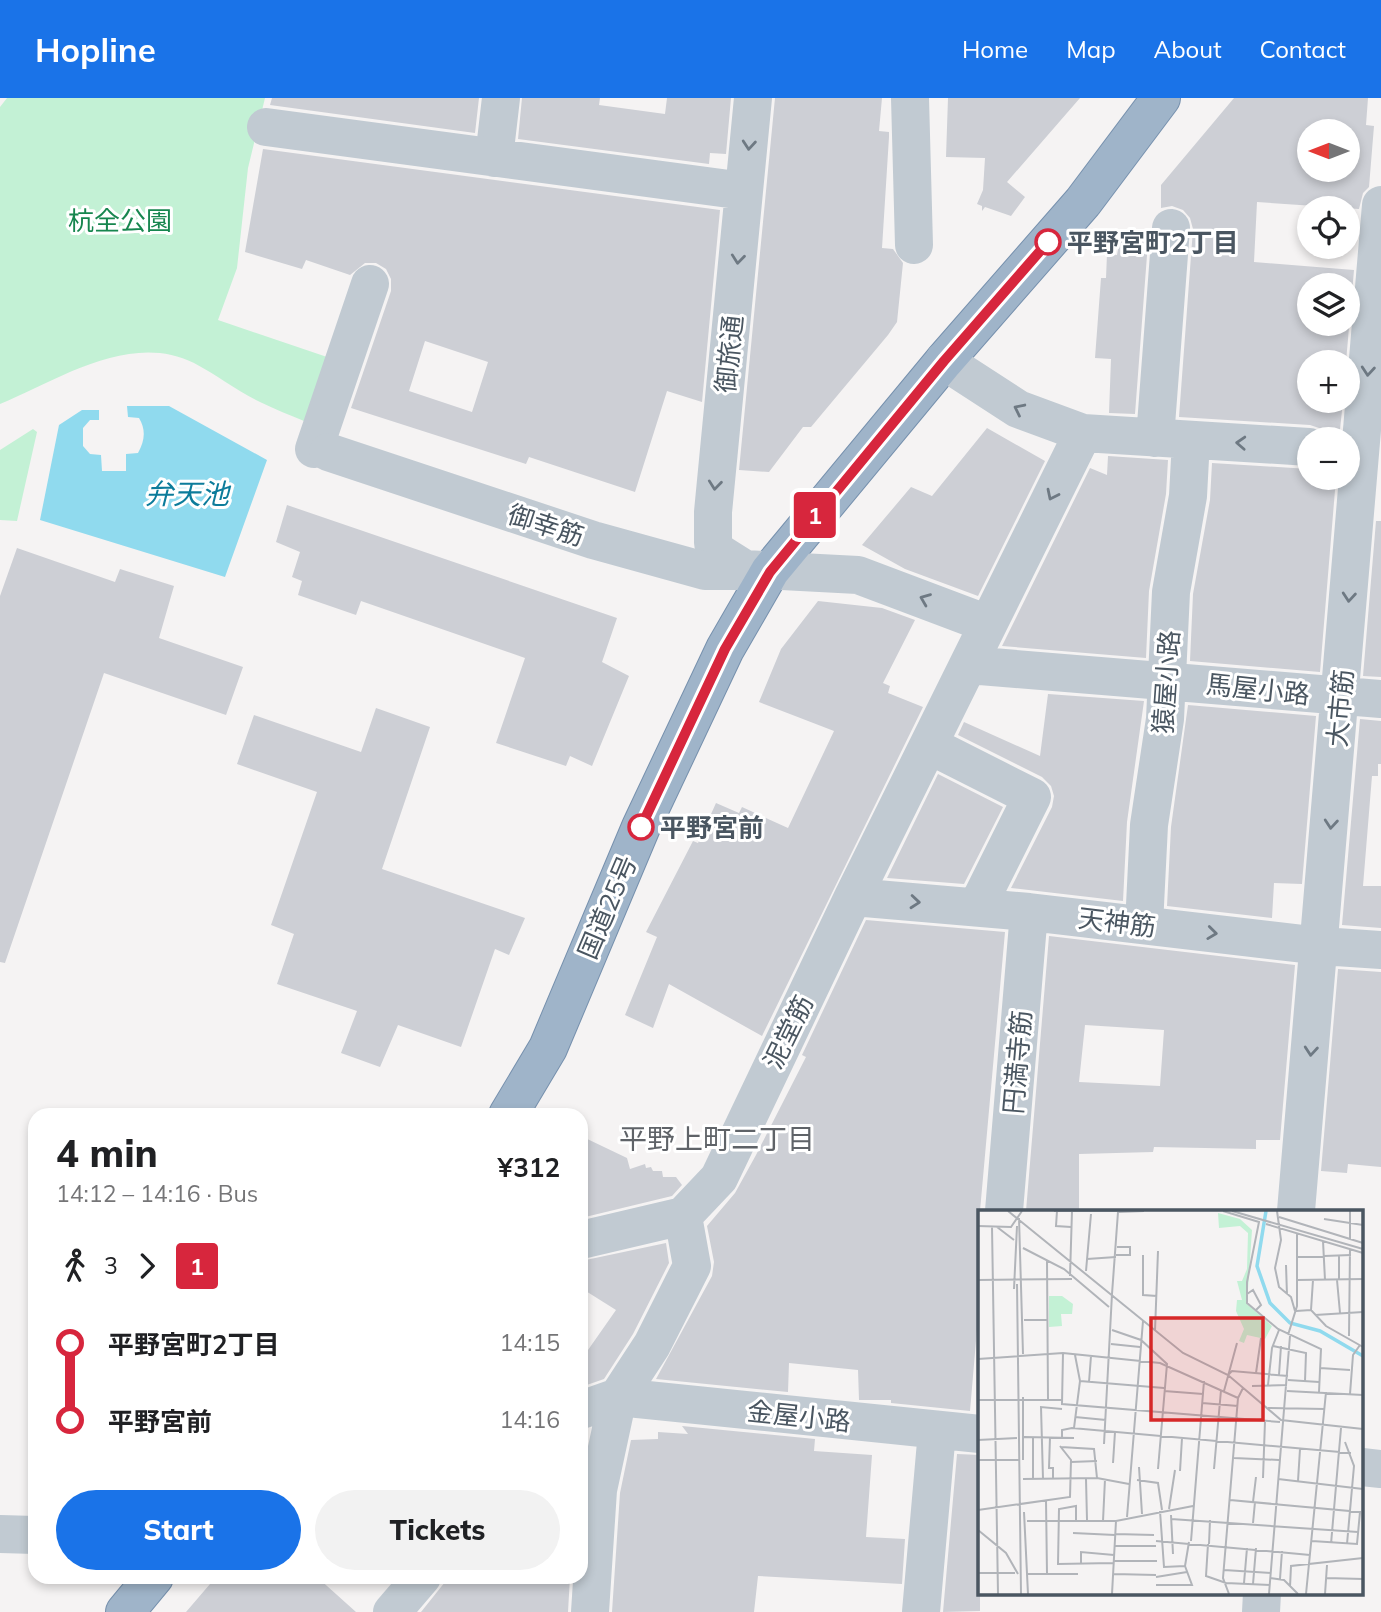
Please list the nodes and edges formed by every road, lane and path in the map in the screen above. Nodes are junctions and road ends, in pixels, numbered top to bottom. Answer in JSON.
{"nodes":[{"id":1,"x":501,"y":98,"type":"edge"},
{"id":2,"x":753,"y":98,"type":"edge"},
{"id":3,"x":910,"y":98,"type":"edge"},
{"id":4,"x":1161,"y":98,"type":"edge"},
{"id":5,"x":266,"y":127,"type":"dead end"},
{"id":6,"x":494,"y":158,"type":"junction"},
{"id":7,"x":744,"y":191,"type":"junction"},
{"id":8,"x":1381,"y":205,"type":"edge"},
{"id":9,"x":1171,"y":228,"type":"dead end"},
{"id":10,"x":914,"y":245,"type":"dead end"},
{"id":11,"x":370,"y":284,"type":"dead end"},
{"id":12,"x":944,"y":361,"type":"junction"},
{"id":13,"x":1083,"y":433,"type":"junction"},
{"id":14,"x":1173,"y":439,"type":"junction"},
{"id":15,"x":1297,"y":446,"type":"edge"},
{"id":16,"x":1363,"y":450,"type":"edge"},
{"id":17,"x":770,"y":572,"type":"junction"},
{"id":18,"x":988,"y":624,"type":"junction"},
{"id":19,"x":968,"y":665,"type":"junction"},
{"id":20,"x":1168,"y":680,"type":"junction"},
{"id":21,"x":1341,"y":697,"type":"junction"},
{"id":22,"x":1381,"y":699,"type":"edge"},
{"id":23,"x":929,"y":744,"type":"junction"},
{"id":24,"x":853,"y":897,"type":"junction"},
{"id":25,"x":977,"y":908,"type":"junction"},
{"id":26,"x":1029,"y":912,"type":"junction"},
{"id":27,"x":1144,"y":925,"type":"junction"},
{"id":28,"x":1321,"y":946,"type":"junction"},
{"id":29,"x":1381,"y":950,"type":"edge"},
{"id":30,"x":512,"y":1108,"type":"edge"},
{"id":31,"x":1004,"y":1210,"type":"edge"},
{"id":32,"x":1296,"y":1210,"type":"edge"},
{"id":33,"x":682,"y":1216,"type":"junction"},
{"id":34,"x":588,"y":1238,"type":"edge"},
{"id":35,"x":618,"y":1397,"type":"junction"},
{"id":36,"x":588,"y":1408,"type":"edge"},
{"id":37,"x":937,"y":1431,"type":"junction"},
{"id":38,"x":978,"y":1434,"type":"edge"},
{"id":39,"x":0,"y":1534,"type":"edge"},
{"id":40,"x":28,"y":1535,"type":"edge"},
{"id":41,"x":148,"y":1584,"type":"edge"},
{"id":42,"x":416,"y":1584,"type":"edge"},
{"id":43,"x":1262,"y":1594,"type":"edge"},
{"id":44,"x":125,"y":1612,"type":"edge"},
{"id":45,"x":392,"y":1612,"type":"edge"},
{"id":46,"x":590,"y":1612,"type":"edge"},
{"id":47,"x":921,"y":1612,"type":"edge"},
{"id":48,"x":1261,"y":1612,"type":"edge"}],
"edges":[{"from":1,"to":6,"type":"street"},
{"from":2,"to":7,"type":"street","name":"御旅通","one_way":true},
{"from":3,"to":10,"type":"street"},
{"from":4,"to":12,"type":"highway","name":"国道25号"},
{"from":5,"to":6,"type":"street"},
{"from":6,"to":7,"type":"street"},
{"from":7,"to":17,"type":"street","name":"御旅通","one_way":true},
{"from":8,"to":16,"type":"street","name":"大市筋","one_way":true},
{"from":9,"to":14,"type":"street","name":"猿屋小路"},
{"from":11,"to":17,"type":"street","name":"御幸筋"},
{"from":13,"to":12,"type":"street","one_way":true},
{"from":12,"to":17,"type":"highway","name":"国道25号"},
{"from":13,"to":14,"type":"street"},
{"from":13,"to":18,"type":"street","name":"泥堂筋","one_way":true},
{"from":15,"to":14,"type":"street","one_way":true},
{"from":14,"to":20,"type":"street","name":"猿屋小路"},
{"from":16,"to":21,"type":"street","name":"大市筋","one_way":true},
{"from":18,"to":17,"type":"street","one_way":true},
{"from":17,"to":30,"type":"highway","name":"国道25号"},
{"from":18,"to":19,"type":"street","name":"泥堂筋"},
{"from":19,"to":20,"type":"street","name":"馬屋小路"},
{"from":19,"to":23,"type":"street","name":"泥堂筋"},
{"from":20,"to":21,"type":"street","name":"馬屋小路"},
{"from":20,"to":27,"type":"street","name":"猿屋小路"},
{"from":21,"to":22,"type":"street","name":"馬屋小路"},
{"from":21,"to":28,"type":"street","name":"大市筋","one_way":true},
{"from":23,"to":24,"type":"street","name":"泥堂筋"},
{"from":23,"to":25,"type":"street"},
{"from":24,"to":25,"type":"street","name":"天神筋","one_way":true},
{"from":24,"to":33,"type":"street","name":"泥堂筋"},
{"from":25,"to":26,"type":"street","name":"天神筋"},
{"from":26,"to":27,"type":"street","name":"天神筋"},
{"from":26,"to":31,"type":"street","name":"円満寺筋"},
{"from":27,"to":28,"type":"street","name":"天神筋","one_way":true},
{"from":28,"to":29,"type":"street","name":"天神筋"},
{"from":28,"to":32,"type":"street","name":"大市筋","one_way":true},
{"from":33,"to":34,"type":"street"},
{"from":33,"to":35,"type":"street"},
{"from":35,"to":36,"type":"street"},
{"from":35,"to":37,"type":"street","name":"金屋小路"},
{"from":35,"to":46,"type":"street"},
{"from":37,"to":38,"type":"street","name":"金屋小路"},
{"from":37,"to":47,"type":"street"},
{"from":39,"to":40,"type":"street"},
{"from":41,"to":44,"type":"highway"},
{"from":42,"to":45,"type":"street"},
{"from":43,"to":48,"type":"street"}]}
